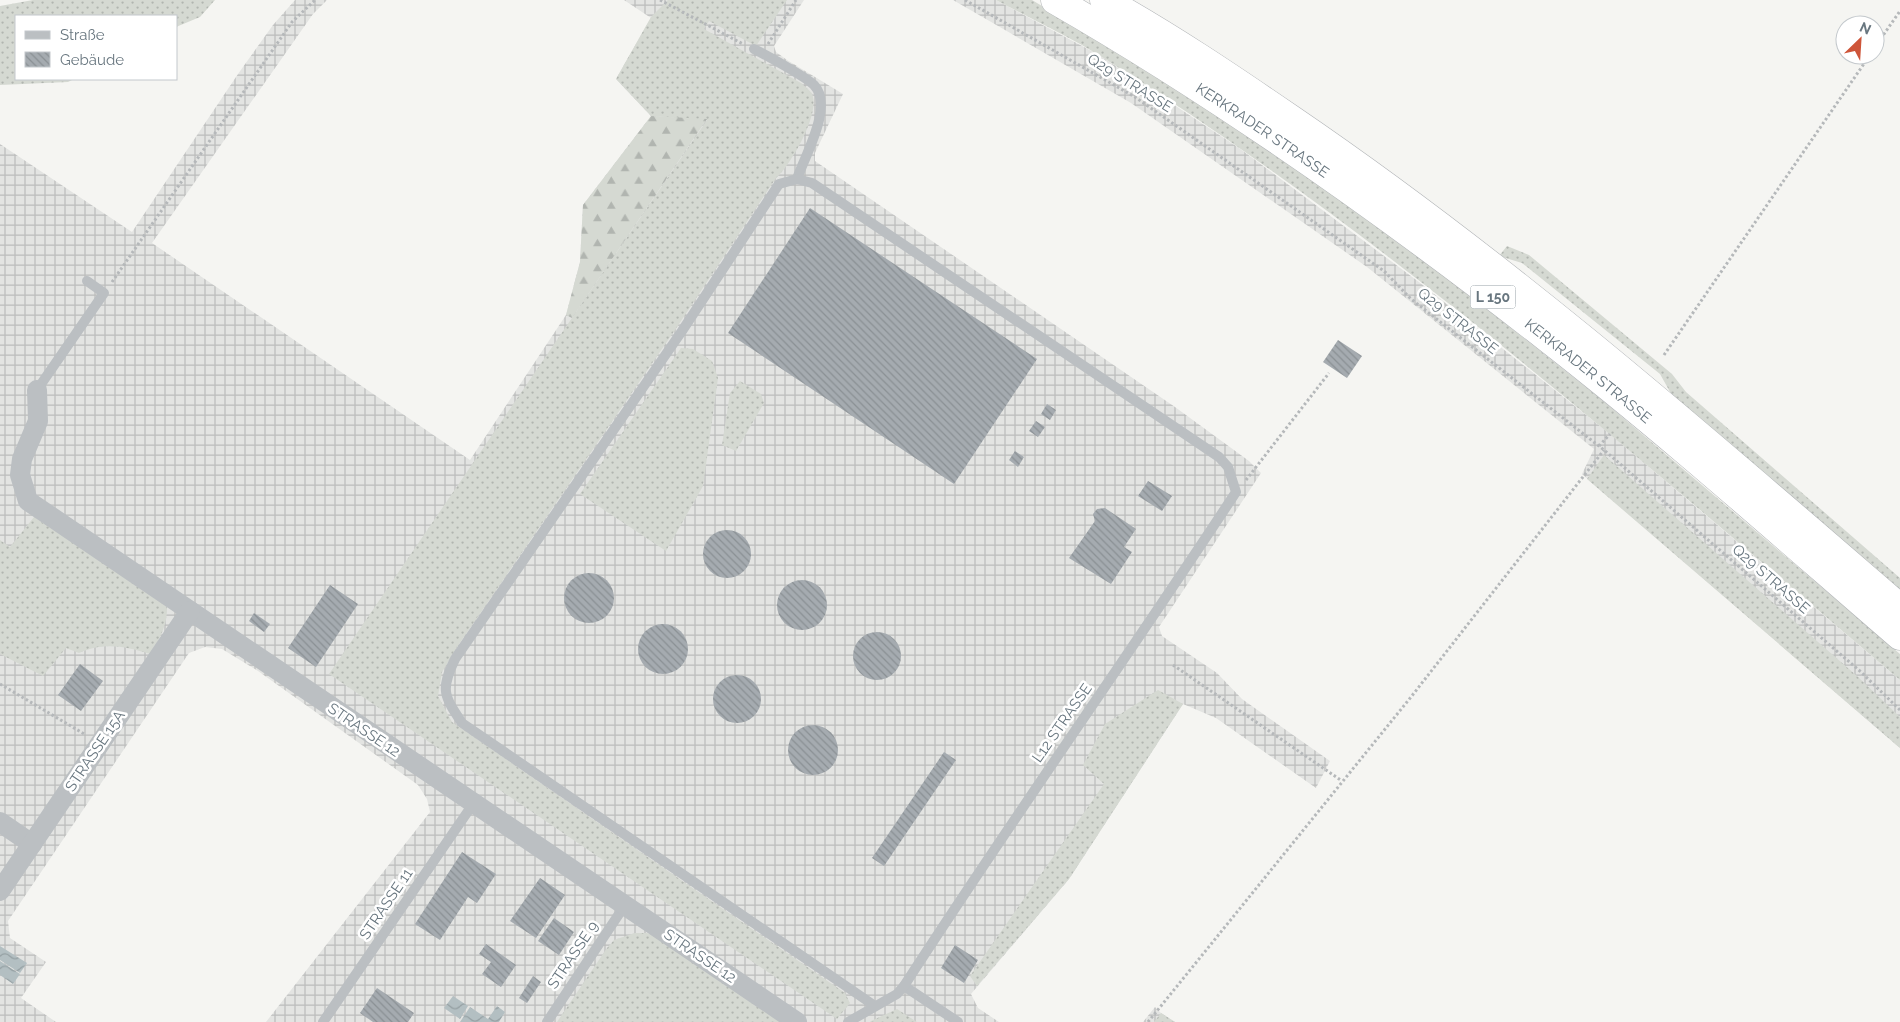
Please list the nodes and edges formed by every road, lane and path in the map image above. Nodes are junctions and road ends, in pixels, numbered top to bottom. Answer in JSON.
{"nodes":[{"id":1,"x":315,"y":0,"type":"edge"},
{"id":2,"x":660,"y":0,"type":"edge"},
{"id":3,"x":796,"y":0,"type":"edge"},
{"id":4,"x":965,"y":0,"type":"edge"},
{"id":5,"x":1055,"y":0,"type":"edge"},
{"id":6,"x":1104,"y":0,"type":"edge"},
{"id":7,"x":1900,"y":11,"type":"edge"},
{"id":8,"x":1885,"y":33,"type":"edge"},
{"id":9,"x":758,"y":51,"type":"junction"},
{"id":10,"x":1863,"y":65,"type":"edge"},
{"id":11,"x":797,"y":179,"type":"junction"},
{"id":12,"x":87,"y":281,"type":"dead end"},
{"id":13,"x":104,"y":293,"type":"junction"},
{"id":14,"x":1664,"y":355,"type":"dead end"},
{"id":15,"x":1329,"y":373,"type":"dead end"},
{"id":16,"x":37,"y":390,"type":"joint"},
{"id":17,"x":1610,"y":434,"type":"dead end"},
{"id":18,"x":1599,"y":446,"type":"junction"},
{"id":19,"x":1604,"y":450,"type":"junction"},
{"id":20,"x":1236,"y":492,"type":"junction"},
{"id":21,"x":1900,"y":608,"type":"edge"},
{"id":22,"x":190,"y":611,"type":"junction"},
{"id":23,"x":1900,"y":636,"type":"edge"},
{"id":24,"x":1173,"y":665,"type":"dead end"},
{"id":25,"x":0,"y":684,"type":"edge"},
{"id":26,"x":1900,"y":710,"type":"edge"},
{"id":27,"x":100,"y":743,"type":"junction"},
{"id":28,"x":1342,"y":781,"type":"junction"},
{"id":29,"x":473,"y":804,"type":"junction"},
{"id":30,"x":0,"y":822,"type":"edge"},
{"id":31,"x":32,"y":844,"type":"junction"},
{"id":32,"x":0,"y":891,"type":"edge"},
{"id":33,"x":625,"y":905,"type":"junction"},
{"id":34,"x":904,"y":986,"type":"junction"},
{"id":35,"x":875,"y":1006,"type":"junction"},
{"id":36,"x":323,"y":1022,"type":"edge"},
{"id":37,"x":547,"y":1022,"type":"edge"},
{"id":38,"x":797,"y":1022,"type":"edge"},
{"id":39,"x":848,"y":1022,"type":"edge"},
{"id":40,"x":958,"y":1022,"type":"edge"},
{"id":41,"x":1148,"y":1022,"type":"edge"}],
"edges":[{"from":1,"to":13,"type":"path"},
{"from":2,"to":9,"type":"path"},
{"from":3,"to":9,"type":"path"},
{"from":4,"to":18,"type":"path","name":"Q29 STRASSE"},
{"from":5,"to":23,"type":"highway","name":"KERKRADER STRASSE","number":"L 150"},
{"from":6,"to":21,"type":"highway","name":"KERKRADER STRASSE","number":"L 150"},
{"from":7,"to":8,"type":"path"},
{"from":9,"to":11,"type":"lane"},
{"from":10,"to":14,"type":"path"},
{"from":11,"to":20,"type":"lane"},
{"from":11,"to":35,"type":"lane"},
{"from":12,"to":13,"type":"lane"},
{"from":13,"to":16,"type":"lane"},
{"from":15,"to":20,"type":"path"},
{"from":16,"to":22,"type":"street","name":"STRASSE 12"},
{"from":17,"to":18,"type":"path"},
{"from":18,"to":19,"type":"path","name":"Q29 STRASSE"},
{"from":19,"to":26,"type":"path","name":"Q29 STRASSE"},
{"from":19,"to":28,"type":"path"},
{"from":20,"to":34,"type":"lane","name":"L12 STRASSE"},
{"from":22,"to":27,"type":"street","name":"STRASSE 15A"},
{"from":22,"to":29,"type":"street","name":"STRASSE 12"},
{"from":24,"to":28,"type":"path"},
{"from":25,"to":27,"type":"path"},
{"from":27,"to":31,"type":"street","name":"STRASSE 15A"},
{"from":28,"to":41,"type":"path"},
{"from":29,"to":33,"type":"street","name":"STRASSE 12"},
{"from":29,"to":36,"type":"lane","name":"STRASSE 11"},
{"from":30,"to":31,"type":"street"},
{"from":31,"to":32,"type":"street","name":"STRASSE 15A"},
{"from":33,"to":37,"type":"lane","name":"STRASSE 9"},
{"from":33,"to":38,"type":"street","name":"STRASSE 12"},
{"from":34,"to":35,"type":"lane","name":"L12 STRASSE"},
{"from":34,"to":40,"type":"lane"},
{"from":35,"to":39,"type":"lane","name":"L12 STRASSE"}]}
